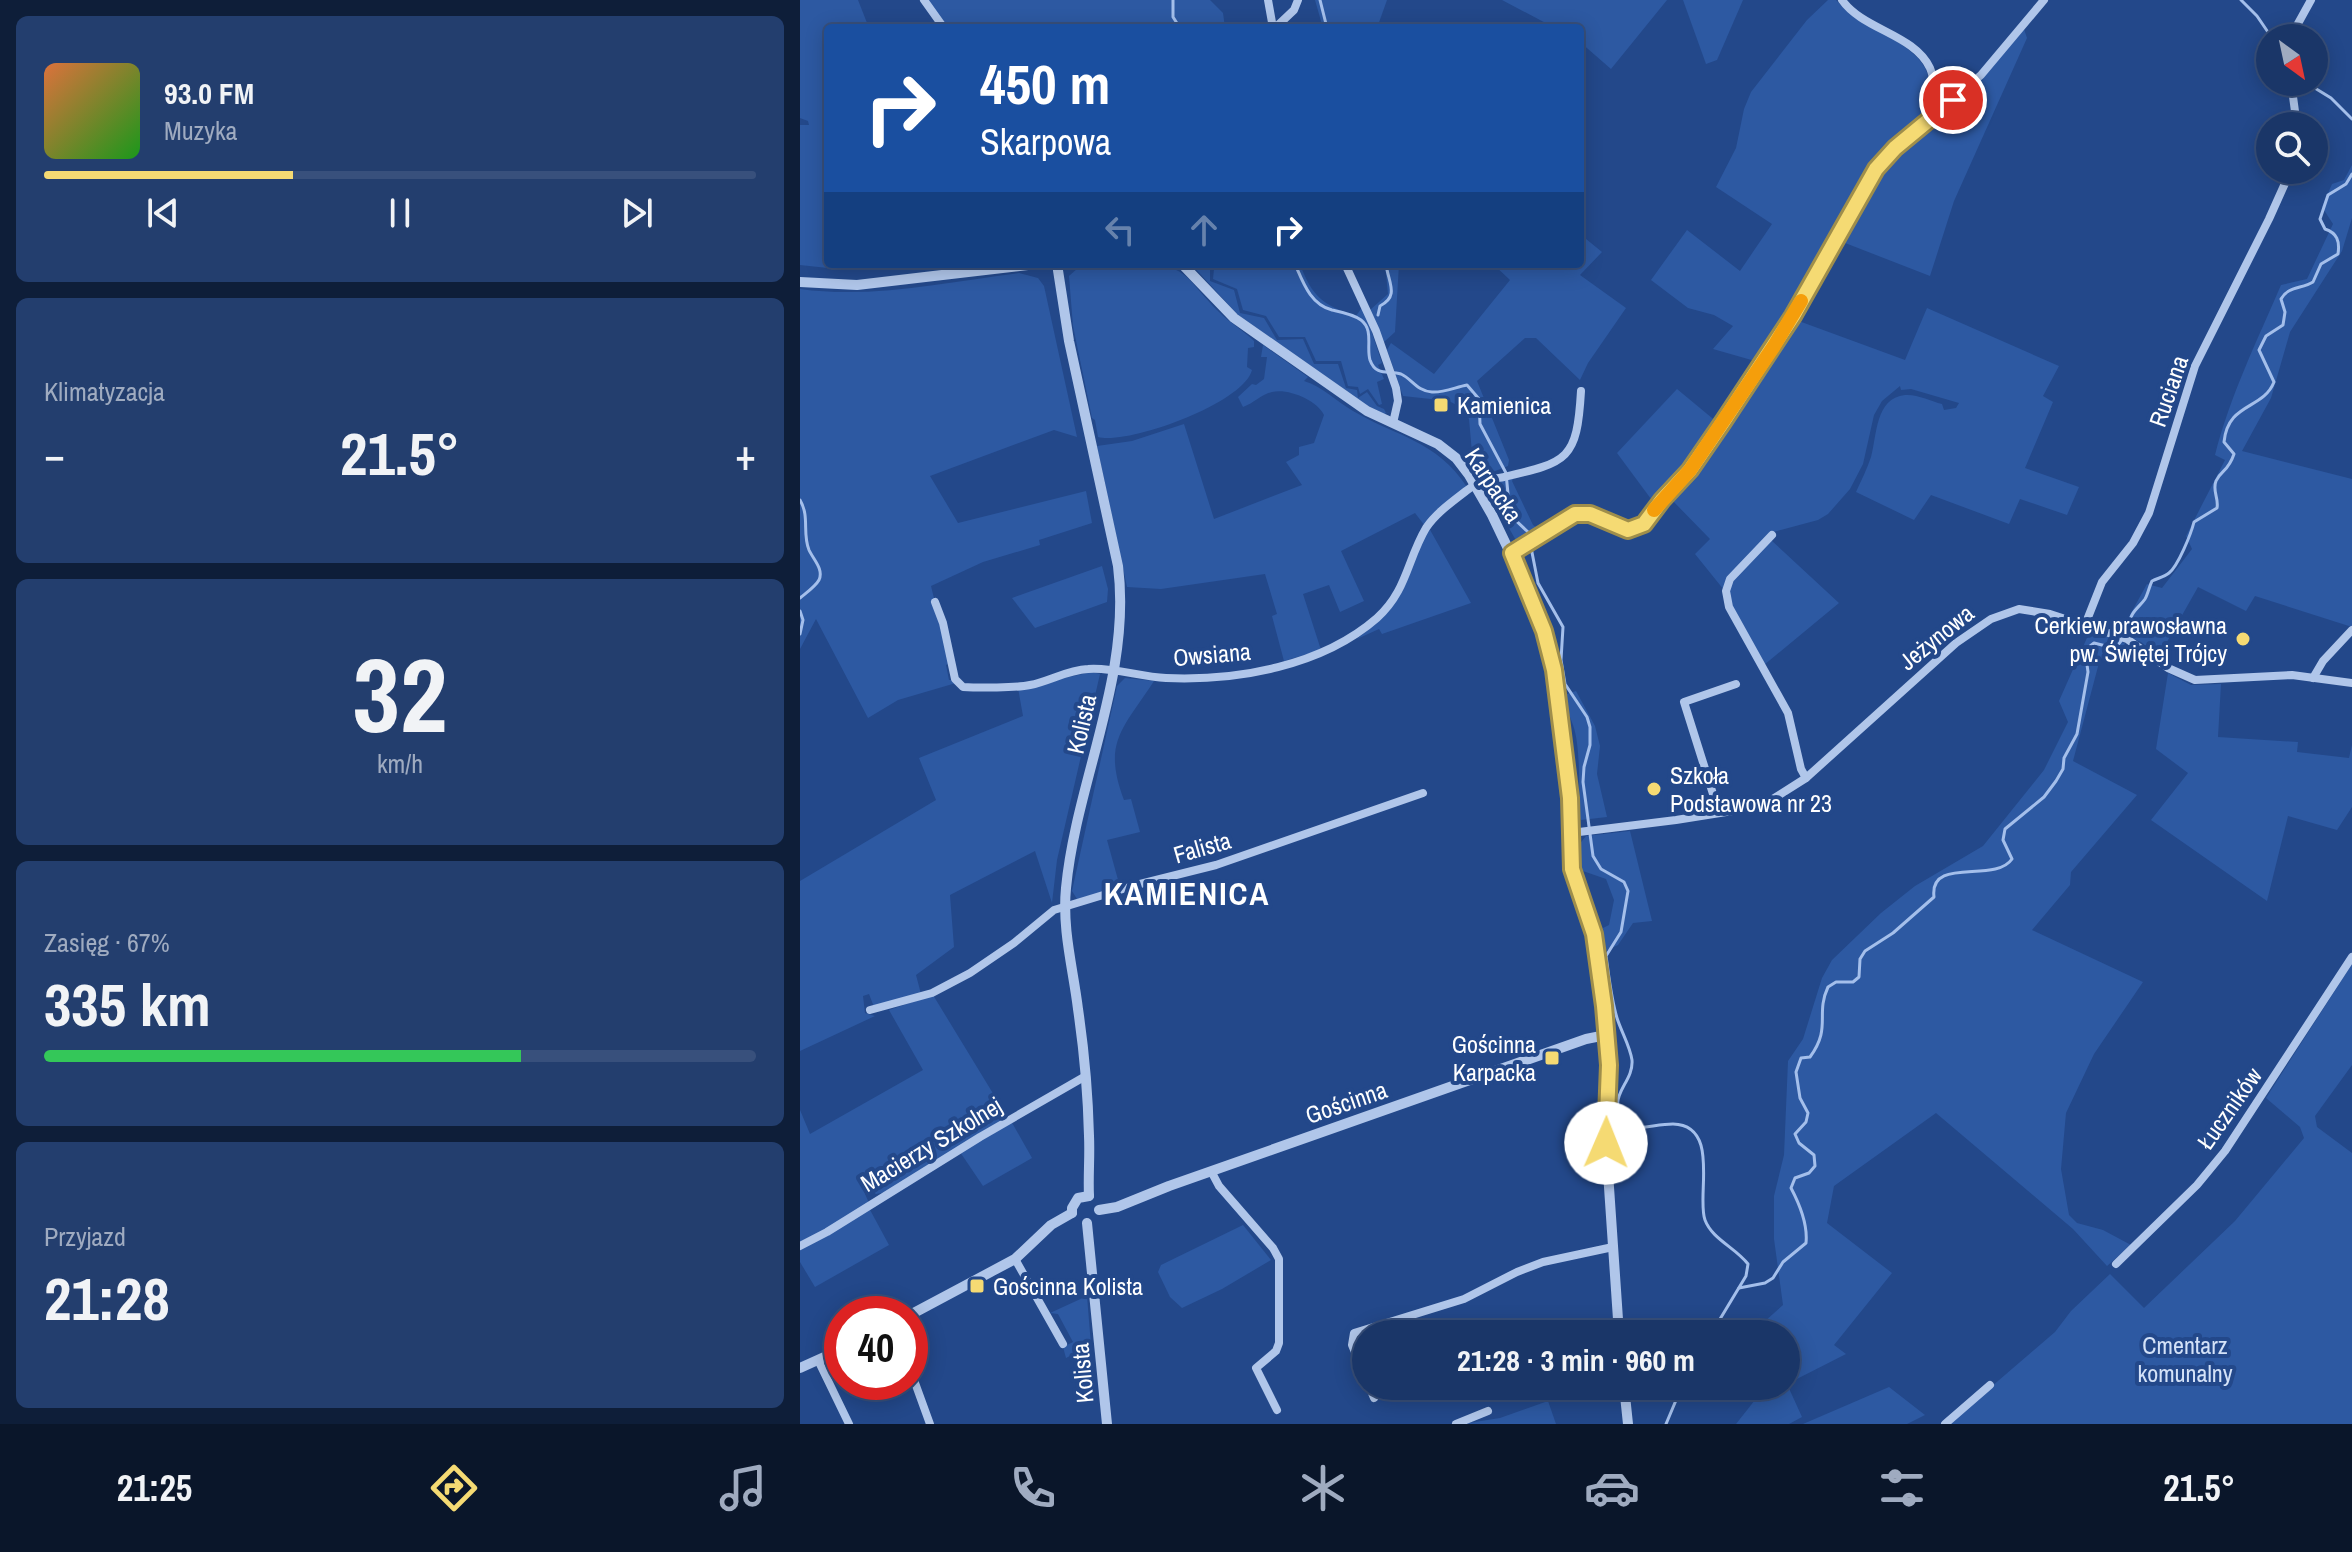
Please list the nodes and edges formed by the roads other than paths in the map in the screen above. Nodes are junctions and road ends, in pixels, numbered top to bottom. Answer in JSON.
{"nodes":[{"id":1,"x":924,"y":0,"type":"edge"},
{"id":2,"x":1268,"y":0,"type":"edge"},
{"id":3,"x":1298,"y":0,"type":"edge"},
{"id":4,"x":1842,"y":0,"type":"edge"},
{"id":5,"x":2044,"y":0,"type":"edge"},
{"id":6,"x":2311,"y":0,"type":"edge"},
{"id":7,"x":941,"y":24,"type":"edge"},
{"id":8,"x":1273,"y":24,"type":"edge"},
{"id":9,"x":1278,"y":24,"type":"edge"},
{"id":10,"x":2298,"y":24,"type":"edge"},
{"id":11,"x":1939,"y":111,"type":"junction"},
{"id":12,"x":2285,"y":184,"type":"edge"},
{"id":13,"x":1002,"y":268,"type":"edge"},
{"id":14,"x":1058,"y":268,"type":"edge"},
{"id":15,"x":1186,"y":268,"type":"edge"},
{"id":16,"x":1347,"y":268,"type":"edge"},
{"id":17,"x":800,"y":282,"type":"edge"},
{"id":18,"x":1581,"y":391,"type":"dead end"},
{"id":19,"x":1393,"y":423,"type":"junction"},
{"id":20,"x":1475,"y":485,"type":"junction"},
{"id":21,"x":1772,"y":535,"type":"dead end"},
{"id":22,"x":1512,"y":553,"type":"junction"},
{"id":23,"x":935,"y":602,"type":"dead end"},
{"id":24,"x":2085,"y":625,"type":"junction"},
{"id":25,"x":2352,"y":630,"type":"edge"},
{"id":26,"x":1113,"y":671,"type":"junction"},
{"id":27,"x":2313,"y":678,"type":"junction"},
{"id":28,"x":2352,"y":683,"type":"edge"},
{"id":29,"x":1736,"y":684,"type":"dead end"},
{"id":30,"x":1806,"y":778,"type":"junction"},
{"id":31,"x":1423,"y":793,"type":"dead end"},
{"id":32,"x":1719,"y":813,"type":"junction"},
{"id":33,"x":1571,"y":833,"type":"junction"},
{"id":34,"x":1065,"y":909,"type":"junction"},
{"id":35,"x":2352,"y":957,"type":"edge"},
{"id":36,"x":870,"y":1010,"type":"dead end"},
{"id":37,"x":1606,"y":1035,"type":"junction"},
{"id":38,"x":1084,"y":1077,"type":"junction"},
{"id":39,"x":1211,"y":1171,"type":"junction"},
{"id":40,"x":1089,"y":1196,"type":"junction"},
{"id":41,"x":1099,"y":1210,"type":"junction"},
{"id":42,"x":1072,"y":1213,"type":"junction"},
{"id":43,"x":1087,"y":1223,"type":"junction"},
{"id":44,"x":800,"y":1246,"type":"edge"},
{"id":45,"x":1613,"y":1247,"type":"junction"},
{"id":46,"x":1015,"y":1259,"type":"junction"},
{"id":47,"x":2116,"y":1264,"type":"dead end"},
{"id":48,"x":928,"y":1305,"type":"edge"},
{"id":49,"x":1396,"y":1320,"type":"edge"},
{"id":50,"x":1618,"y":1320,"type":"edge"},
{"id":51,"x":1063,"y":1344,"type":"dead end"},
{"id":52,"x":824,"y":1357,"type":"edge"},
{"id":53,"x":818,"y":1360,"type":"junction"},
{"id":54,"x":800,"y":1368,"type":"edge"},
{"id":55,"x":1990,"y":1385,"type":"dead end"},
{"id":56,"x":921,"y":1400,"type":"edge"},
{"id":57,"x":1625,"y":1400,"type":"edge"},
{"id":58,"x":1277,"y":1410,"type":"dead end"},
{"id":59,"x":1488,"y":1411,"type":"dead end"},
{"id":60,"x":849,"y":1424,"type":"edge"},
{"id":61,"x":930,"y":1424,"type":"edge"},
{"id":62,"x":1107,"y":1424,"type":"edge"},
{"id":63,"x":1456,"y":1424,"type":"edge"},
{"id":64,"x":1628,"y":1424,"type":"edge"},
{"id":65,"x":1945,"y":1424,"type":"edge"}],
"edges":[{"from":1,"to":7,"type":"street"},
{"from":2,"to":8,"type":"street"},
{"from":3,"to":9,"type":"street"},
{"from":4,"to":11,"type":"street"},
{"from":5,"to":11,"type":"street"},
{"from":6,"to":10,"type":"street"},
{"from":11,"to":22,"type":"street"},
{"from":12,"to":24,"type":"street","name":"Ruciana"},
{"from":13,"to":17,"type":"street"},
{"from":14,"to":26,"type":"street","name":"Kolista"},
{"from":15,"to":19,"type":"street","name":"Karpacka"},
{"from":16,"to":19,"type":"street"},
{"from":18,"to":20,"type":"street"},
{"from":19,"to":20,"type":"street","name":"Karpacka"},
{"from":20,"to":22,"type":"street","name":"Karpacka"},
{"from":20,"to":26,"type":"street","name":"Owsiana"},
{"from":21,"to":30,"type":"street"},
{"from":22,"to":33,"type":"street","name":"Karpacka"},
{"from":23,"to":26,"type":"street","name":"Owsiana"},
{"from":24,"to":27,"type":"street","name":"Jeżynowa"},
{"from":24,"to":30,"type":"street","name":"Jeżynowa"},
{"from":25,"to":27,"type":"street"},
{"from":26,"to":34,"type":"street","name":"Kolista"},
{"from":27,"to":28,"type":"street","name":"Jeżynowa"},
{"from":29,"to":32,"type":"street"},
{"from":30,"to":32,"type":"street","name":"Jeżynowa"},
{"from":31,"to":34,"type":"street","name":"Falista"},
{"from":32,"to":33,"type":"street","name":"Jeżynowa"},
{"from":33,"to":37,"type":"street","name":"Karpacka"},
{"from":34,"to":36,"type":"street","name":"Falista"},
{"from":34,"to":38,"type":"street","name":"Kolista"},
{"from":35,"to":47,"type":"street","name":"Łuczników"},
{"from":37,"to":39,"type":"street","name":"Gościnna"},
{"from":37,"to":45,"type":"street","name":"Karpacka"},
{"from":38,"to":40,"type":"street","name":"Kolista"},
{"from":38,"to":44,"type":"street","name":"Macierzy Szkolnej"},
{"from":39,"to":41,"type":"street","name":"Gościnna"},
{"from":39,"to":58,"type":"street"},
{"from":40,"to":41,"type":"street"},
{"from":40,"to":42,"type":"street"},
{"from":41,"to":43,"type":"street"},
{"from":42,"to":43,"type":"street"},
{"from":42,"to":46,"type":"street"},
{"from":43,"to":62,"type":"street","name":"Kolista"},
{"from":45,"to":49,"type":"street"},
{"from":45,"to":50,"type":"street","name":"Karpacka"},
{"from":46,"to":48,"type":"street"},
{"from":46,"to":51,"type":"street"},
{"from":52,"to":53,"type":"street"},
{"from":53,"to":54,"type":"street"},
{"from":53,"to":60,"type":"street"},
{"from":55,"to":65,"type":"street"},
{"from":56,"to":61,"type":"street"},
{"from":57,"to":64,"type":"street"},
{"from":59,"to":63,"type":"street"}]}
